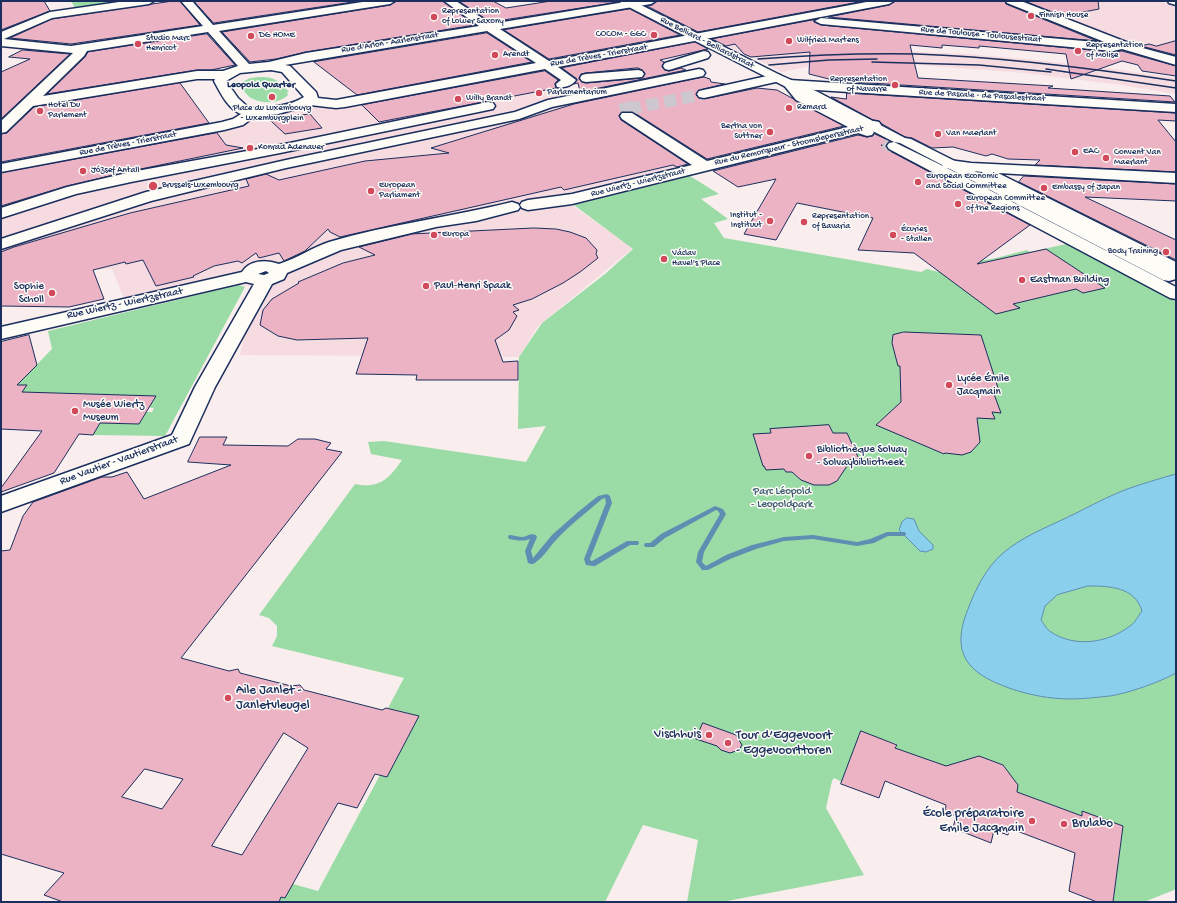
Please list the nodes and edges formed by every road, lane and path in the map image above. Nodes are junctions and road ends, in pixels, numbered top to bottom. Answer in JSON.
{"nodes":[{"id":1,"x":58,"y":1,"type":"edge"},
{"id":2,"x":149,"y":1,"type":"edge"},
{"id":3,"x":186,"y":1,"type":"edge"},
{"id":4,"x":390,"y":1,"type":"edge"},
{"id":5,"x":449,"y":1,"type":"edge"},
{"id":6,"x":651,"y":1,"type":"edge"},
{"id":7,"x":889,"y":1,"type":"edge"},
{"id":8,"x":1011,"y":1,"type":"edge"},
{"id":9,"x":1173,"y":1,"type":"edge"},
{"id":10,"x":628,"y":2,"type":"edge"},
{"id":11,"x":1176,"y":2,"type":"edge"},
{"id":12,"x":64,"y":13,"type":"junction"},
{"id":13,"x":824,"y":13,"type":"junction"},
{"id":14,"x":802,"y":17,"type":"junction"},
{"id":15,"x":836,"y":23,"type":"junction"},
{"id":16,"x":488,"y":27,"type":"junction"},
{"id":17,"x":211,"y":28,"type":"junction"},
{"id":18,"x":1,"y":36,"type":"edge"},
{"id":19,"x":696,"y":38,"type":"junction"},
{"id":20,"x":1,"y":42,"type":"edge"},
{"id":21,"x":1125,"y":46,"type":"junction"},
{"id":22,"x":82,"y":48,"type":"junction"},
{"id":23,"x":704,"y":55,"type":"dead end"},
{"id":24,"x":1176,"y":61,"type":"edge"},
{"id":25,"x":272,"y":66,"type":"junction"},
{"id":26,"x":548,"y":66,"type":"junction"},
{"id":27,"x":246,"y":68,"type":"junction"},
{"id":28,"x":699,"y":73,"type":"dead end"},
{"id":29,"x":226,"y":75,"type":"junction"},
{"id":30,"x":586,"y":78,"type":"dead end"},
{"id":31,"x":649,"y":78,"type":"junction"},
{"id":32,"x":776,"y":78,"type":"junction"},
{"id":33,"x":562,"y":84,"type":"dead end"},
{"id":34,"x":789,"y":84,"type":"junction"},
{"id":35,"x":704,"y":94,"type":"tunnel mouth"},
{"id":36,"x":31,"y":102,"type":"junction"},
{"id":37,"x":308,"y":102,"type":"junction"},
{"id":38,"x":548,"y":104,"type":"junction"},
{"id":39,"x":1176,"y":108,"type":"edge"},
{"id":40,"x":252,"y":112,"type":"junction"},
{"id":41,"x":627,"y":116,"type":"dead end"},
{"id":42,"x":867,"y":127,"type":"junction"},
{"id":43,"x":1,"y":129,"type":"edge"},
{"id":44,"x":341,"y":132,"type":"junction"},
{"id":45,"x":896,"y":142,"type":"junction"},
{"id":46,"x":278,"y":144,"type":"junction"},
{"id":47,"x":319,"y":148,"type":"junction"},
{"id":48,"x":363,"y":148,"type":"junction"},
{"id":49,"x":378,"y":159,"type":"dead end"},
{"id":50,"x":948,"y":164,"type":"junction"},
{"id":51,"x":1,"y":168,"type":"edge"},
{"id":52,"x":698,"y":168,"type":"junction"},
{"id":53,"x":988,"y":168,"type":"junction"},
{"id":54,"x":289,"y":171,"type":"junction"},
{"id":55,"x":1176,"y":178,"type":"edge"},
{"id":56,"x":136,"y":189,"type":"junction"},
{"id":57,"x":1,"y":213,"type":"edge"},
{"id":58,"x":1,"y":244,"type":"edge"},
{"id":59,"x":1173,"y":272,"type":"edge"},
{"id":60,"x":264,"y":275,"type":"junction"},
{"id":61,"x":1176,"y":294,"type":"edge"},
{"id":62,"x":1,"y":333,"type":"edge"},
{"id":63,"x":1,"y":504,"type":"edge"}],
"edges":[{"from":1,"to":12,"type":"street"},
{"from":2,"to":12,"type":"street"},
{"from":3,"to":17,"type":"street"},
{"from":4,"to":17,"type":"street"},
{"from":5,"to":16,"type":"street"},
{"from":6,"to":10,"type":"street","name":"Rue d'Arlon - Aarlenstraat"},
{"from":7,"to":13,"type":"street","name":"Rue de Trèves - Trierstraat"},
{"from":8,"to":21,"type":"street"},
{"from":9,"to":11,"type":"street"},
{"from":10,"to":16,"type":"street","name":"Rue d'Arlon - Aarlenstraat"},
{"from":10,"to":19,"type":"street","name":"Rue Belliard - Belliardstraat"},
{"from":12,"to":18,"type":"street"},
{"from":13,"to":14,"type":"street","name":"Rue de Trèves - Trierstraat"},
{"from":13,"to":15,"type":"street"},
{"from":14,"to":15,"type":"street","name":"Rue de Toulouse - Toulousestraat"},
{"from":14,"to":19,"type":"street","name":"Rue de Trèves - Trierstraat"},
{"from":15,"to":21,"type":"street","name":"Rue de Toulouse - Toulousestraat"},
{"from":16,"to":25,"type":"street","name":"Rue d'Arlon - Aarlenstraat"},
{"from":16,"to":26,"type":"street"},
{"from":17,"to":22,"type":"street"},
{"from":17,"to":27,"type":"street"},
{"from":19,"to":26,"type":"street","name":"Rue de Trèves - Trierstraat"},
{"from":19,"to":32,"type":"street","name":"Rue Belliard - Belliardstraat"},
{"from":20,"to":22,"type":"street"},
{"from":21,"to":24,"type":"street"},
{"from":22,"to":36,"type":"street"},
{"from":23,"to":31,"type":"street"},
{"from":25,"to":27,"type":"street"},
{"from":25,"to":37,"type":"street"},
{"from":26,"to":33,"type":"street"},
{"from":26,"to":37,"type":"street","name":"Rue de Trèves - Trierstraat"},
{"from":27,"to":29,"type":"street"},
{"from":28,"to":31,"type":"street"},
{"from":29,"to":36,"type":"street"},
{"from":29,"to":40,"type":"street"},
{"from":30,"to":31,"type":"street"},
{"from":31,"to":38,"type":"street"},
{"from":32,"to":34,"type":"street","name":"Rue Belliard - Belliardstraat"},
{"from":32,"to":35,"type":"street"},
{"from":34,"to":39,"type":"street","name":"Rue de Pascale - de Pascalestraat"},
{"from":34,"to":42,"type":"street","name":"Rue Belliard - Belliardstraat"},
{"from":36,"to":43,"type":"street"},
{"from":37,"to":40,"type":"street"},
{"from":38,"to":44,"type":"street"},
{"from":38,"to":48,"type":"street"},
{"from":40,"to":51,"type":"street","name":"Rue de Trèves - Trierstraat"},
{"from":41,"to":52,"type":"street"},
{"from":42,"to":45,"type":"street","name":"Rue Belliard - Belliardstraat"},
{"from":42,"to":52,"type":"street","name":"Rue du Remorqueur - Stoomslepersstraat"},
{"from":44,"to":46,"type":"street"},
{"from":44,"to":47,"type":"street"},
{"from":44,"to":48,"type":"street"},
{"from":45,"to":50,"type":"street","name":"Rue Belliard - Belliardstraat"},
{"from":45,"to":61,"type":"street","name":"Rue Belliard - Belliardstraat"},
{"from":46,"to":47,"type":"street"},
{"from":46,"to":54,"type":"street"},
{"from":46,"to":56,"type":"street"},
{"from":47,"to":48,"type":"street"},
{"from":47,"to":54,"type":"street"},
{"from":48,"to":49,"type":"street"},
{"from":48,"to":54,"type":"street"},
{"from":50,"to":53,"type":"street"},
{"from":50,"to":59,"type":"street","name":"Rue Belliard - Belliardstraat"},
{"from":52,"to":60,"type":"street","name":"Rue Wiertz - Wiertzstraat"},
{"from":53,"to":55,"type":"street"},
{"from":53,"to":59,"type":"street","name":"Rue Belliard - Belliardstraat"},
{"from":54,"to":56,"type":"street"},
{"from":56,"to":57,"type":"street"},
{"from":56,"to":58,"type":"street"},
{"from":60,"to":62,"type":"street","name":"Rue Wiertz - Wiertzstraat"},
{"from":60,"to":63,"type":"street","name":"Rue Vautier - Vautierstraat"}]}
